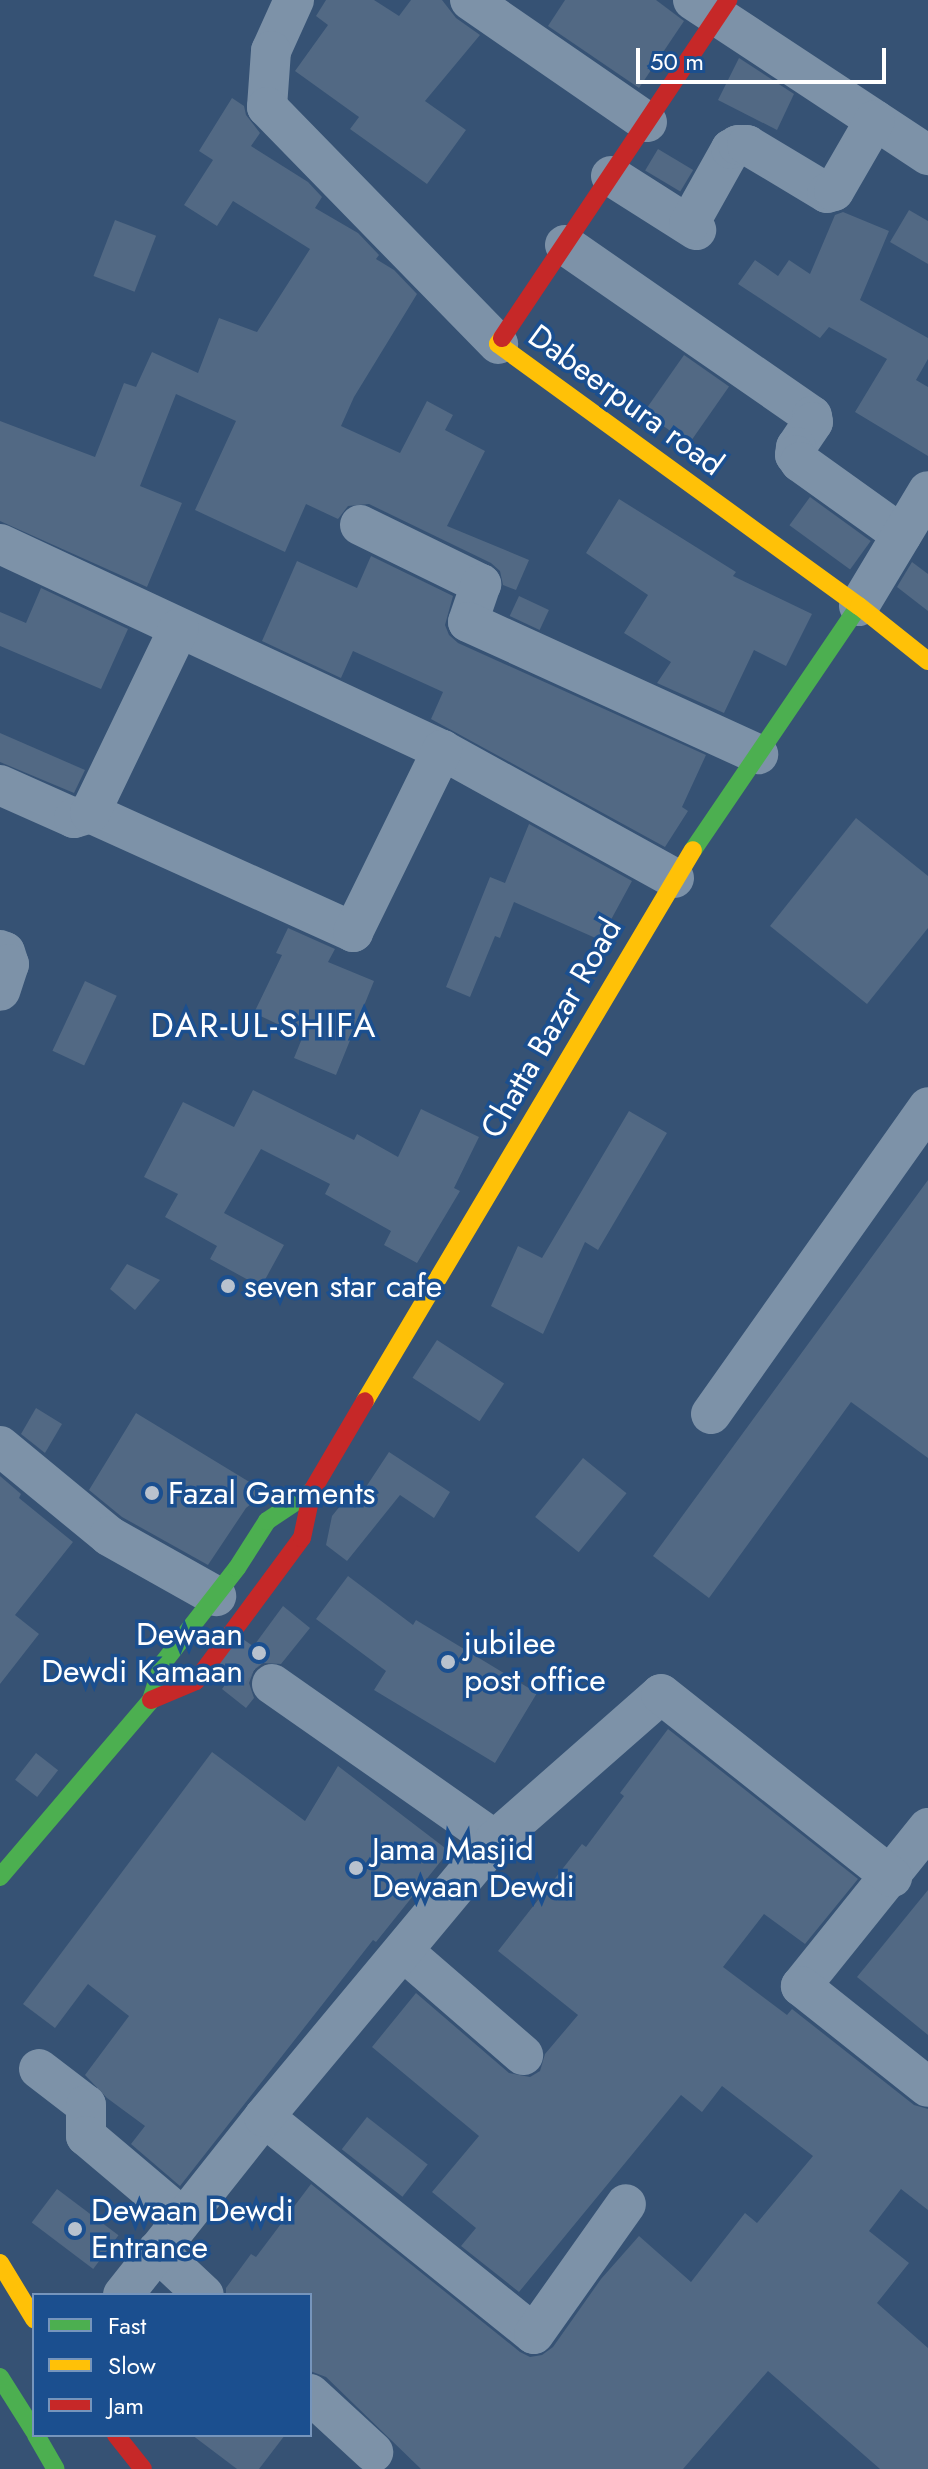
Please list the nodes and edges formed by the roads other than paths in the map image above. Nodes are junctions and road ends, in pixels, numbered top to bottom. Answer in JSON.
{"nodes":[{"id":1,"x":294,"y":0,"type":"edge"},
{"id":2,"x":470,"y":0,"type":"edge"},
{"id":3,"x":713,"y":5,"type":"edge"},
{"id":4,"x":875,"y":120,"type":"junction"},
{"id":5,"x":647,"y":122,"type":"junction"},
{"id":6,"x":928,"y":155,"type":"edge"},
{"id":7,"x":611,"y":176,"type":"junction"},
{"id":8,"x":565,"y":245,"type":"junction"},
{"id":9,"x":498,"y":344,"type":"junction"},
{"id":10,"x":928,"y":491,"type":"edge"},
{"id":11,"x":360,"y":525,"type":"dead end"},
{"id":12,"x":902,"y":535,"type":"junction"},
{"id":13,"x":0,"y":544,"type":"edge"},
{"id":14,"x":859,"y":606,"type":"junction"},
{"id":15,"x":179,"y":628,"type":"junction"},
{"id":16,"x":928,"y":661,"type":"edge"},
{"id":17,"x":442,"y":750,"type":"junction"},
{"id":18,"x":758,"y":754,"type":"junction"},
{"id":19,"x":0,"y":785,"type":"edge"},
{"id":20,"x":90,"y":813,"type":"junction"},
{"id":21,"x":674,"y":878,"type":"junction"},
{"id":22,"x":0,"y":950,"type":"edge"},
{"id":23,"x":0,"y":991,"type":"edge"},
{"id":24,"x":928,"y":1107,"type":"edge"},
{"id":25,"x":711,"y":1414,"type":"dead end"},
{"id":26,"x":0,"y":1446,"type":"edge"},
{"id":27,"x":312,"y":1491,"type":"junction"},
{"id":28,"x":216,"y":1596,"type":"junction"},
{"id":29,"x":272,"y":1684,"type":"tunnel mouth"},
{"id":30,"x":151,"y":1700,"type":"junction"},
{"id":31,"x":928,"y":1828,"type":"edge"},
{"id":32,"x":495,"y":1840,"type":"junction"},
{"id":33,"x":0,"y":1877,"type":"edge"},
{"id":34,"x":892,"y":1877,"type":"junction"},
{"id":35,"x":403,"y":1951,"type":"junction"},
{"id":36,"x":523,"y":2055,"type":"dead end"},
{"id":37,"x":39,"y":2069,"type":"dead end"},
{"id":38,"x":928,"y":2087,"type":"edge"},
{"id":39,"x":264,"y":2117,"type":"junction"},
{"id":40,"x":626,"y":2204,"type":"dead end"},
{"id":41,"x":183,"y":2218,"type":"junction"},
{"id":42,"x":157,"y":2251,"type":"junction"},
{"id":43,"x":0,"y":2263,"type":"edge"},
{"id":44,"x":125,"y":2293,"type":"edge"},
{"id":45,"x":202,"y":2293,"type":"edge"},
{"id":46,"x":32,"y":2316,"type":"edge"},
{"id":47,"x":0,"y":2377,"type":"edge"},
{"id":48,"x":312,"y":2396,"type":"edge"},
{"id":49,"x":32,"y":2428,"type":"edge"},
{"id":50,"x":39,"y":2437,"type":"edge"},
{"id":51,"x":118,"y":2437,"type":"edge"},
{"id":52,"x":373,"y":2452,"type":"dead end"},
{"id":53,"x":66,"y":2465,"type":"edge"},
{"id":54,"x":143,"y":2469,"type":"edge"}],
"edges":[{"from":1,"to":9,"type":"street"},
{"from":2,"to":5,"type":"street"},
{"from":3,"to":4,"type":"street"},
{"from":3,"to":5,"type":"main road","name":"Dabeerpura road"},
{"from":4,"to":6,"type":"street"},
{"from":4,"to":7,"type":"street"},
{"from":5,"to":7,"type":"main road","name":"Dabeerpura road"},
{"from":7,"to":8,"type":"main road","name":"Dabeerpura road"},
{"from":8,"to":9,"type":"main road","name":"Dabeerpura road"},
{"from":8,"to":12,"type":"street"},
{"from":9,"to":14,"type":"main road","name":"Dabeerpura road"},
{"from":10,"to":12,"type":"street"},
{"from":11,"to":18,"type":"street"},
{"from":12,"to":14,"type":"street"},
{"from":13,"to":15,"type":"street"},
{"from":14,"to":16,"type":"main road","name":"Dabeerpura road"},
{"from":14,"to":18,"type":"main road","name":"Chatta Bazar Road"},
{"from":15,"to":17,"type":"street"},
{"from":15,"to":20,"type":"street"},
{"from":17,"to":20,"type":"street"},
{"from":17,"to":21,"type":"street"},
{"from":18,"to":21,"type":"main road","name":"Chatta Bazar Road"},
{"from":19,"to":20,"type":"street"},
{"from":21,"to":27,"type":"main road","name":"Chatta Bazar Road"},
{"from":22,"to":23,"type":"street"},
{"from":24,"to":25,"type":"street"},
{"from":26,"to":28,"type":"street"},
{"from":27,"to":28,"type":"main road","name":"Chatta Bazar Road"},
{"from":27,"to":30,"type":"main road","name":"Chatta Bazar Road"},
{"from":28,"to":30,"type":"main road","name":"Chatta Bazar Road"},
{"from":29,"to":32,"type":"street"},
{"from":30,"to":33,"type":"main road","name":"Chatta Bazar Road"},
{"from":31,"to":34,"type":"street"},
{"from":32,"to":34,"type":"street"},
{"from":32,"to":35,"type":"street"},
{"from":34,"to":38,"type":"street"},
{"from":35,"to":36,"type":"street"},
{"from":35,"to":39,"type":"street"},
{"from":37,"to":41,"type":"street"},
{"from":39,"to":40,"type":"street"},
{"from":39,"to":41,"type":"street"},
{"from":41,"to":42,"type":"street"},
{"from":42,"to":44,"type":"street"},
{"from":42,"to":45,"type":"street"},
{"from":43,"to":46,"type":"main road"},
{"from":47,"to":49,"type":"main road"},
{"from":48,"to":52,"type":"street"},
{"from":50,"to":53,"type":"main road"},
{"from":51,"to":54,"type":"main road"}]}
